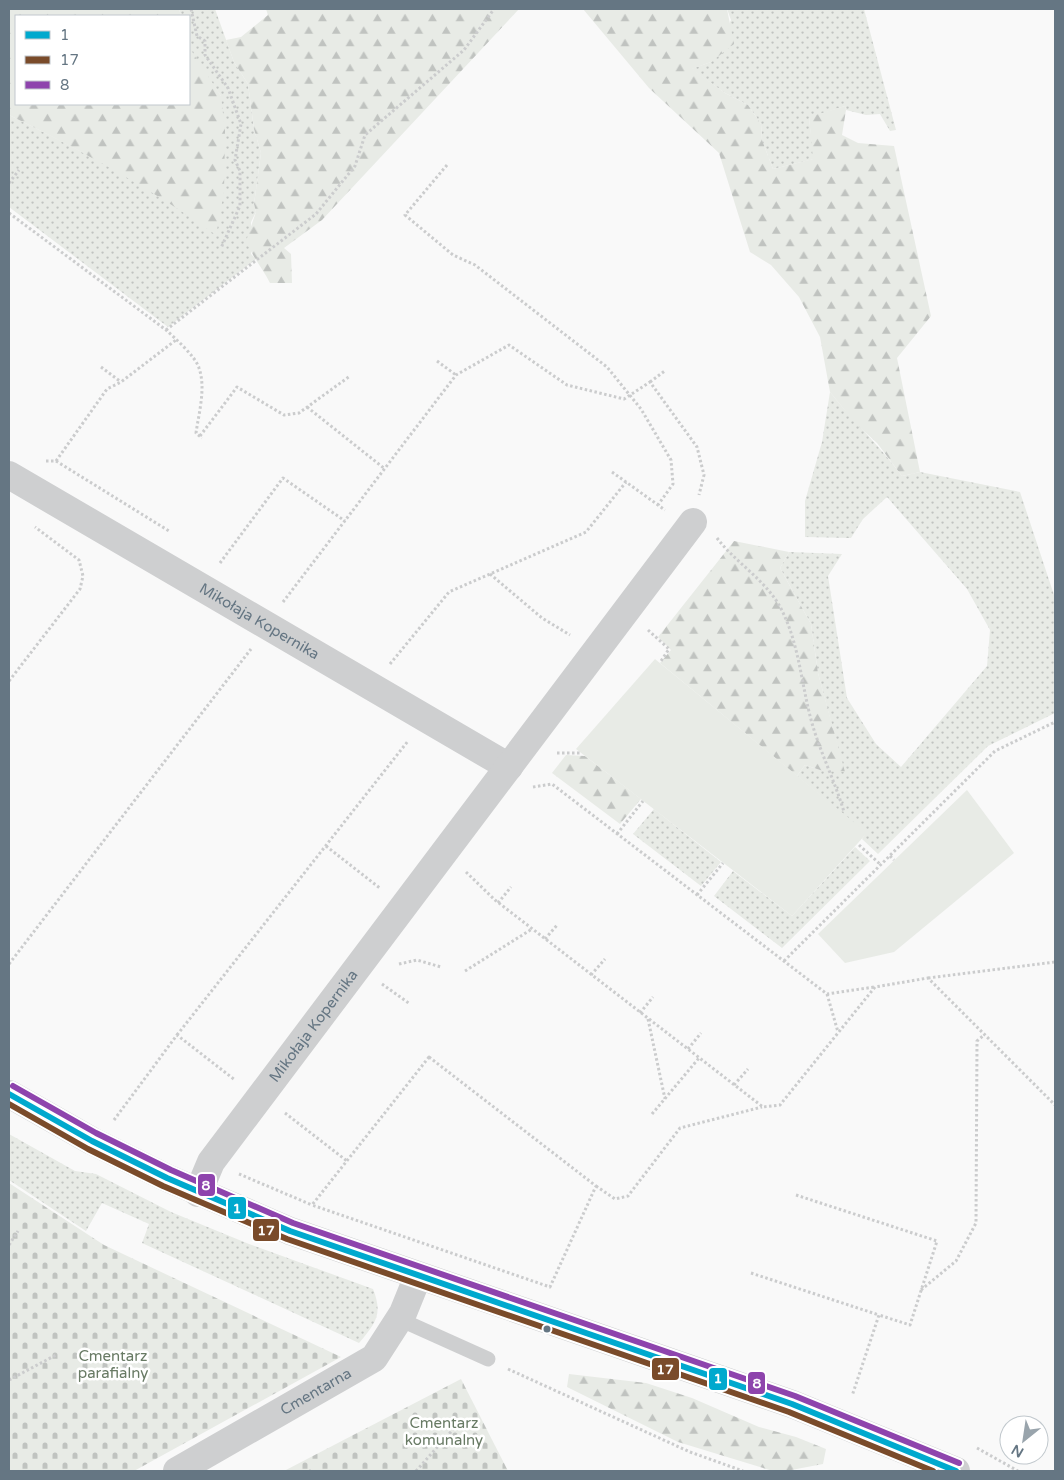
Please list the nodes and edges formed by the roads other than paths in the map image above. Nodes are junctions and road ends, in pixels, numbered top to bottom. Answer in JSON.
{"nodes":[{"id":1,"x":9,"y":475,"type":"edge"},
{"id":2,"x":694,"y":517,"type":"road end"},
{"id":3,"x":509,"y":767,"type":"junction"},
{"id":4,"x":9,"y":1094,"type":"edge"},
{"id":5,"x":198,"y":1193,"type":"junction"},
{"id":6,"x":418,"y":1276,"type":"junction"},
{"id":7,"x":399,"y":1319,"type":"junction"},
{"id":8,"x":488,"y":1360,"type":"road end"},
{"id":9,"x":177,"y":1471,"type":"edge"},
{"id":10,"x":956,"y":1471,"type":"edge"}],
"edges":[{"from":1,"to":3,"type":"street","name":"Mikołaja Kopernika"},
{"from":2,"to":3,"type":"street","name":"Mikołaja Kopernika"},
{"from":3,"to":5,"type":"street","name":"Mikołaja Kopernika"},
{"from":4,"to":5,"type":"street"},
{"from":5,"to":6,"type":"street"},
{"from":6,"to":7,"type":"street","name":"Cmentarna"},
{"from":6,"to":10,"type":"street"},
{"from":7,"to":8,"type":"lane"},
{"from":7,"to":9,"type":"street","name":"Cmentarna"}]}
